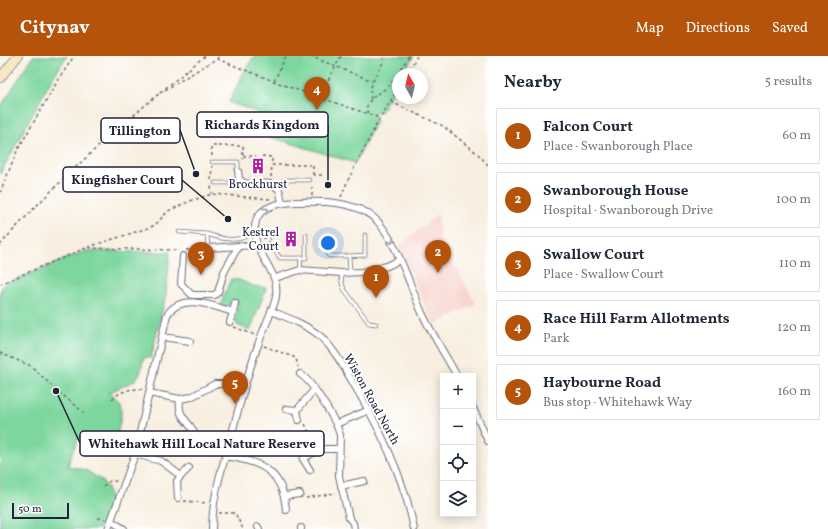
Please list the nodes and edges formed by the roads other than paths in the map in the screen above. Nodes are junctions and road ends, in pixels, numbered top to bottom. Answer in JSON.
{"nodes":[{"id":1,"x":18,"y":56,"type":"edge"},
{"id":2,"x":0,"y":78,"type":"edge"},
{"id":3,"x":212,"y":162,"type":"road end"},
{"id":4,"x":238,"y":171,"type":"joint"},
{"id":5,"x":240,"y":180,"type":"junction"},
{"id":6,"x":312,"y":180,"type":"road end"},
{"id":7,"x":215,"y":183,"type":"dead end"},
{"id":8,"x":274,"y":186,"type":"junction"},
{"id":9,"x":282,"y":203,"type":"junction"},
{"id":10,"x":245,"y":229,"type":"dead end"},
{"id":11,"x":179,"y":232,"type":"dead end"},
{"id":12,"x":207,"y":234,"type":"junction"},
{"id":13,"x":306,"y":235,"type":"dead end"},
{"id":14,"x":365,"y":235,"type":"dead end"},
{"id":15,"x":327,"y":236,"type":"dead end"},
{"id":16,"x":276,"y":244,"type":"dead end"},
{"id":17,"x":256,"y":245,"type":"junction"},
{"id":18,"x":238,"y":247,"type":"junction"},
{"id":19,"x":208,"y":248,"type":"joint"},
{"id":20,"x":183,"y":256,"type":"dead end"},
{"id":21,"x":349,"y":256,"type":"junction"},
{"id":22,"x":301,"y":258,"type":"junction"},
{"id":23,"x":400,"y":260,"type":"junction"},
{"id":24,"x":300,"y":270,"type":"junction"},
{"id":25,"x":340,"y":273,"type":"junction"},
{"id":26,"x":350,"y":273,"type":"junction"},
{"id":27,"x":275,"y":278,"type":"junction"},
{"id":28,"x":235,"y":303,"type":"dead end"},
{"id":29,"x":271,"y":311,"type":"junction"},
{"id":30,"x":233,"y":312,"type":"junction"},
{"id":31,"x":230,"y":322,"type":"road end"},
{"id":32,"x":376,"y":324,"type":"dead end"},
{"id":33,"x":162,"y":336,"type":"junction"},
{"id":34,"x":190,"y":341,"type":"dead end"},
{"id":35,"x":455,"y":373,"type":"edge"},
{"id":36,"x":300,"y":374,"type":"road end"},
{"id":37,"x":244,"y":390,"type":"junction"},
{"id":38,"x":314,"y":390,"type":"junction"},
{"id":39,"x":150,"y":391,"type":"junction"},
{"id":40,"x":180,"y":399,"type":"junction"},
{"id":41,"x":286,"y":409,"type":"dead end"},
{"id":42,"x":473,"y":409,"type":"edge"},
{"id":43,"x":297,"y":410,"type":"junction"},
{"id":44,"x":369,"y":410,"type":"junction"},
{"id":45,"x":299,"y":420,"type":"road end"},
{"id":46,"x":336,"y":424,"type":"junction"},
{"id":47,"x":194,"y":432,"type":"road end"},
{"id":48,"x":488,"y":441,"type":"edge"},
{"id":49,"x":339,"y":449,"type":"junction"},
{"id":50,"x":135,"y":454,"type":"junction"},
{"id":51,"x":225,"y":456,"type":"junction"},
{"id":52,"x":189,"y":468,"type":"dead end"},
{"id":53,"x":310,"y":470,"type":"dead end"},
{"id":54,"x":181,"y":476,"type":"junction"},
{"id":55,"x":364,"y":481,"type":"dead end"},
{"id":56,"x":341,"y":489,"type":"junction"},
{"id":57,"x":300,"y":494,"type":"road end"},
{"id":58,"x":285,"y":496,"type":"junction"},
{"id":59,"x":178,"y":498,"type":"road end"},
{"id":60,"x":286,"y":510,"type":"dead end"},
{"id":61,"x":111,"y":521,"type":"junction"},
{"id":62,"x":108,"y":529,"type":"edge"},
{"id":63,"x":124,"y":529,"type":"edge"},
{"id":64,"x":212,"y":529,"type":"edge"},
{"id":65,"x":354,"y":529,"type":"edge"},
{"id":66,"x":414,"y":529,"type":"edge"}],
"edges":[{"from":1,"to":2,"type":"street"},
{"from":3,"to":4,"type":"lane"},
{"from":4,"to":5,"type":"street"},
{"from":5,"to":7,"type":"lane"},
{"from":5,"to":8,"type":"street"},
{"from":6,"to":8,"type":"lane"},
{"from":8,"to":9,"type":"street"},
{"from":17,"to":9,"type":"street","one_way":true},
{"from":9,"to":23,"type":"street","one_way":true},
{"from":10,"to":12,"type":"lane"},
{"from":11,"to":12,"type":"lane"},
{"from":12,"to":19,"type":"lane"},
{"from":13,"to":22,"type":"lane"},
{"from":14,"to":21,"type":"lane"},
{"from":15,"to":21,"type":"lane"},
{"from":16,"to":22,"type":"lane"},
{"from":17,"to":18,"type":"street"},
{"from":17,"to":27,"type":"street"},
{"from":18,"to":19,"type":"street"},
{"from":18,"to":20,"type":"street"},
{"from":21,"to":26,"type":"lane"},
{"from":22,"to":24,"type":"lane"},
{"from":23,"to":26,"type":"street"},
{"from":23,"to":35,"type":"street"},
{"from":24,"to":25,"type":"street"},
{"from":24,"to":27,"type":"street"},
{"from":25,"to":26,"type":"street"},
{"from":25,"to":32,"type":"lane"},
{"from":27,"to":29,"type":"street"},
{"from":28,"to":30,"type":"street"},
{"from":29,"to":37,"type":"street"},
{"from":29,"to":44,"type":"street","name":"Wiston Road North"},
{"from":30,"to":31,"type":"street"},
{"from":30,"to":33,"type":"street"},
{"from":33,"to":34,"type":"street"},
{"from":33,"to":39,"type":"street"},
{"from":36,"to":38,"type":"street"},
{"from":37,"to":40,"type":"street"},
{"from":37,"to":51,"type":"street"},
{"from":38,"to":43,"type":"street"},
{"from":38,"to":46,"type":"street"},
{"from":39,"to":40,"type":"street"},
{"from":39,"to":50,"type":"street"},
{"from":40,"to":47,"type":"street"},
{"from":41,"to":43,"type":"street"},
{"from":42,"to":48,"type":"street"},
{"from":43,"to":45,"type":"street"},
{"from":44,"to":46,"type":"street"},
{"from":44,"to":66,"type":"street","name":"Wiston Road North"},
{"from":46,"to":49,"type":"street"},
{"from":49,"to":53,"type":"street"},
{"from":49,"to":56,"type":"street"},
{"from":50,"to":54,"type":"street"},
{"from":50,"to":61,"type":"street"},
{"from":51,"to":58,"type":"street"},
{"from":51,"to":64,"type":"street"},
{"from":52,"to":54,"type":"street"},
{"from":54,"to":59,"type":"street"},
{"from":55,"to":56,"type":"street"},
{"from":56,"to":65,"type":"street"},
{"from":57,"to":58,"type":"street"},
{"from":58,"to":60,"type":"street"},
{"from":61,"to":62,"type":"street"},
{"from":61,"to":63,"type":"street"}]}
